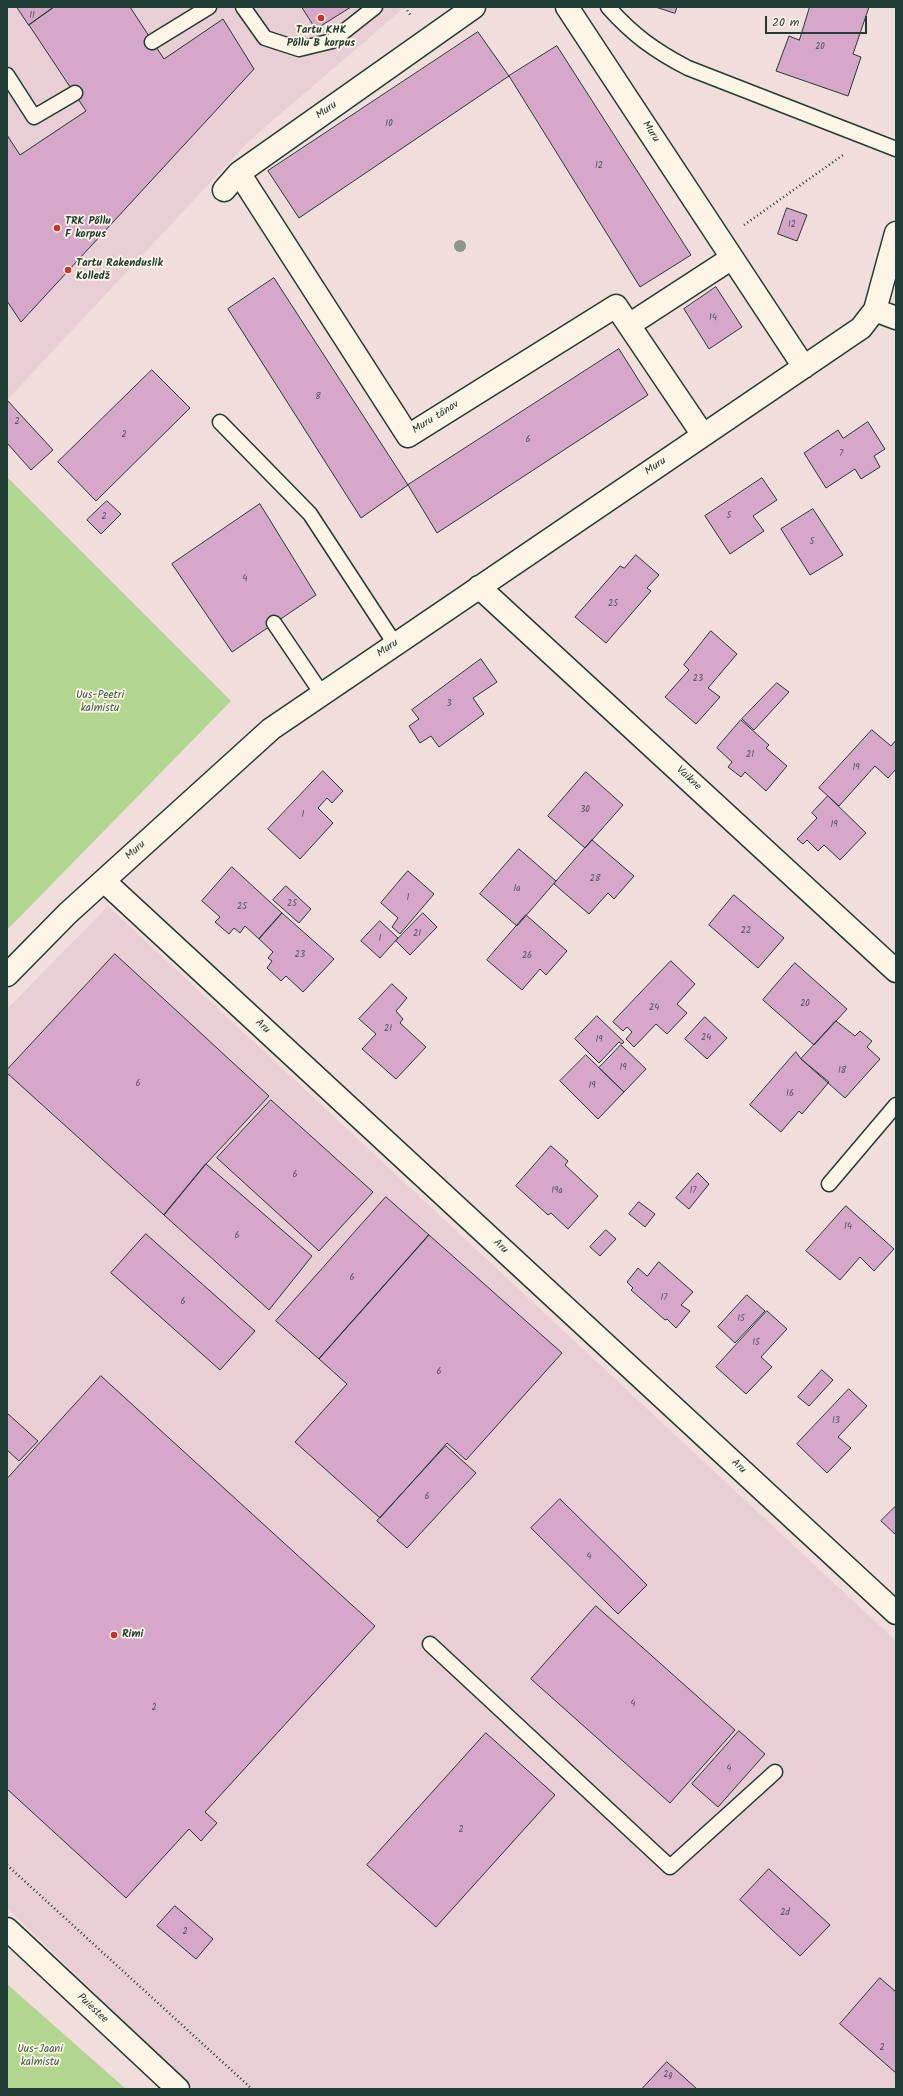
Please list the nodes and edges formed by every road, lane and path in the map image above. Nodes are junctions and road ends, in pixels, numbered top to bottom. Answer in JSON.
{"nodes":[{"id":1,"x":209,"y":7,"type":"edge"},
{"id":2,"x":243,"y":7,"type":"edge"},
{"id":3,"x":375,"y":7,"type":"edge"},
{"id":4,"x":474,"y":7,"type":"edge"},
{"id":5,"x":567,"y":7,"type":"edge"},
{"id":6,"x":608,"y":7,"type":"edge"},
{"id":7,"x":152,"y":42,"type":"dead end"},
{"id":8,"x":7,"y":75,"type":"edge"},
{"id":9,"x":75,"y":93,"type":"dead end"},
{"id":10,"x":867,"y":137,"type":"junction"},
{"id":11,"x":896,"y":149,"type":"edge"},
{"id":12,"x":239,"y":173,"type":"junction"},
{"id":13,"x":224,"y":190,"type":"dead end"},
{"id":14,"x":896,"y":233,"type":"edge"},
{"id":15,"x":726,"y":249,"type":"junction"},
{"id":16,"x":875,"y":310,"type":"junction"},
{"id":17,"x":896,"y":318,"type":"edge"},
{"id":18,"x":629,"y":325,"type":"junction"},
{"id":19,"x":804,"y":367,"type":"junction"},
{"id":20,"x":220,"y":422,"type":"dead end"},
{"id":21,"x":703,"y":436,"type":"junction"},
{"id":22,"x":479,"y":587,"type":"junction"},
{"id":23,"x":274,"y":624,"type":"dead end"},
{"id":24,"x":396,"y":644,"type":"junction"},
{"id":25,"x":322,"y":694,"type":"junction"},
{"id":26,"x":104,"y":881,"type":"junction"},
{"id":27,"x":896,"y":971,"type":"edge"},
{"id":28,"x":7,"y":975,"type":"edge"},
{"id":29,"x":896,"y":1105,"type":"edge"},
{"id":30,"x":829,"y":1184,"type":"dead end"},
{"id":31,"x":896,"y":1613,"type":"edge"},
{"id":32,"x":430,"y":1644,"type":"dead end"},
{"id":33,"x":775,"y":1772,"type":"dead end"},
{"id":34,"x":7,"y":1865,"type":"edge"},
{"id":35,"x":7,"y":1929,"type":"edge"},
{"id":36,"x":178,"y":2089,"type":"edge"},
{"id":37,"x":252,"y":2089,"type":"edge"}],
"edges":[{"from":1,"to":7,"type":"lane"},
{"from":2,"to":3,"type":"lane"},
{"from":4,"to":12,"type":"main road","name":"Muru"},
{"from":5,"to":15,"type":"main road","name":"Muru"},
{"from":6,"to":10,"type":"lane"},
{"from":8,"to":9,"type":"lane"},
{"from":10,"to":11,"type":"lane"},
{"from":10,"to":15,"type":"path"},
{"from":12,"to":13,"type":"main road"},
{"from":12,"to":18,"type":"main road","name":"Muru tänav"},
{"from":14,"to":16,"type":"main road","name":"Muru"},
{"from":15,"to":18,"type":"main road"},
{"from":15,"to":19,"type":"main road","name":"Muru"},
{"from":16,"to":17,"type":"main road"},
{"from":16,"to":19,"type":"main road","name":"Muru"},
{"from":18,"to":21,"type":"main road","name":"Muru tänav"},
{"from":19,"to":21,"type":"main road","name":"Muru"},
{"from":20,"to":24,"type":"lane"},
{"from":21,"to":22,"type":"main road","name":"Muru"},
{"from":22,"to":24,"type":"main road","name":"Muru"},
{"from":22,"to":27,"type":"main road","name":"Vaikne"},
{"from":23,"to":25,"type":"lane"},
{"from":24,"to":25,"type":"main road","name":"Muru"},
{"from":25,"to":26,"type":"main road","name":"Muru"},
{"from":26,"to":28,"type":"main road","name":"Muru"},
{"from":26,"to":31,"type":"main road","name":"Aru"},
{"from":29,"to":30,"type":"lane"},
{"from":32,"to":33,"type":"lane"},
{"from":34,"to":37,"type":"path"},
{"from":35,"to":36,"type":"main road","name":"Puiestee"}]}
